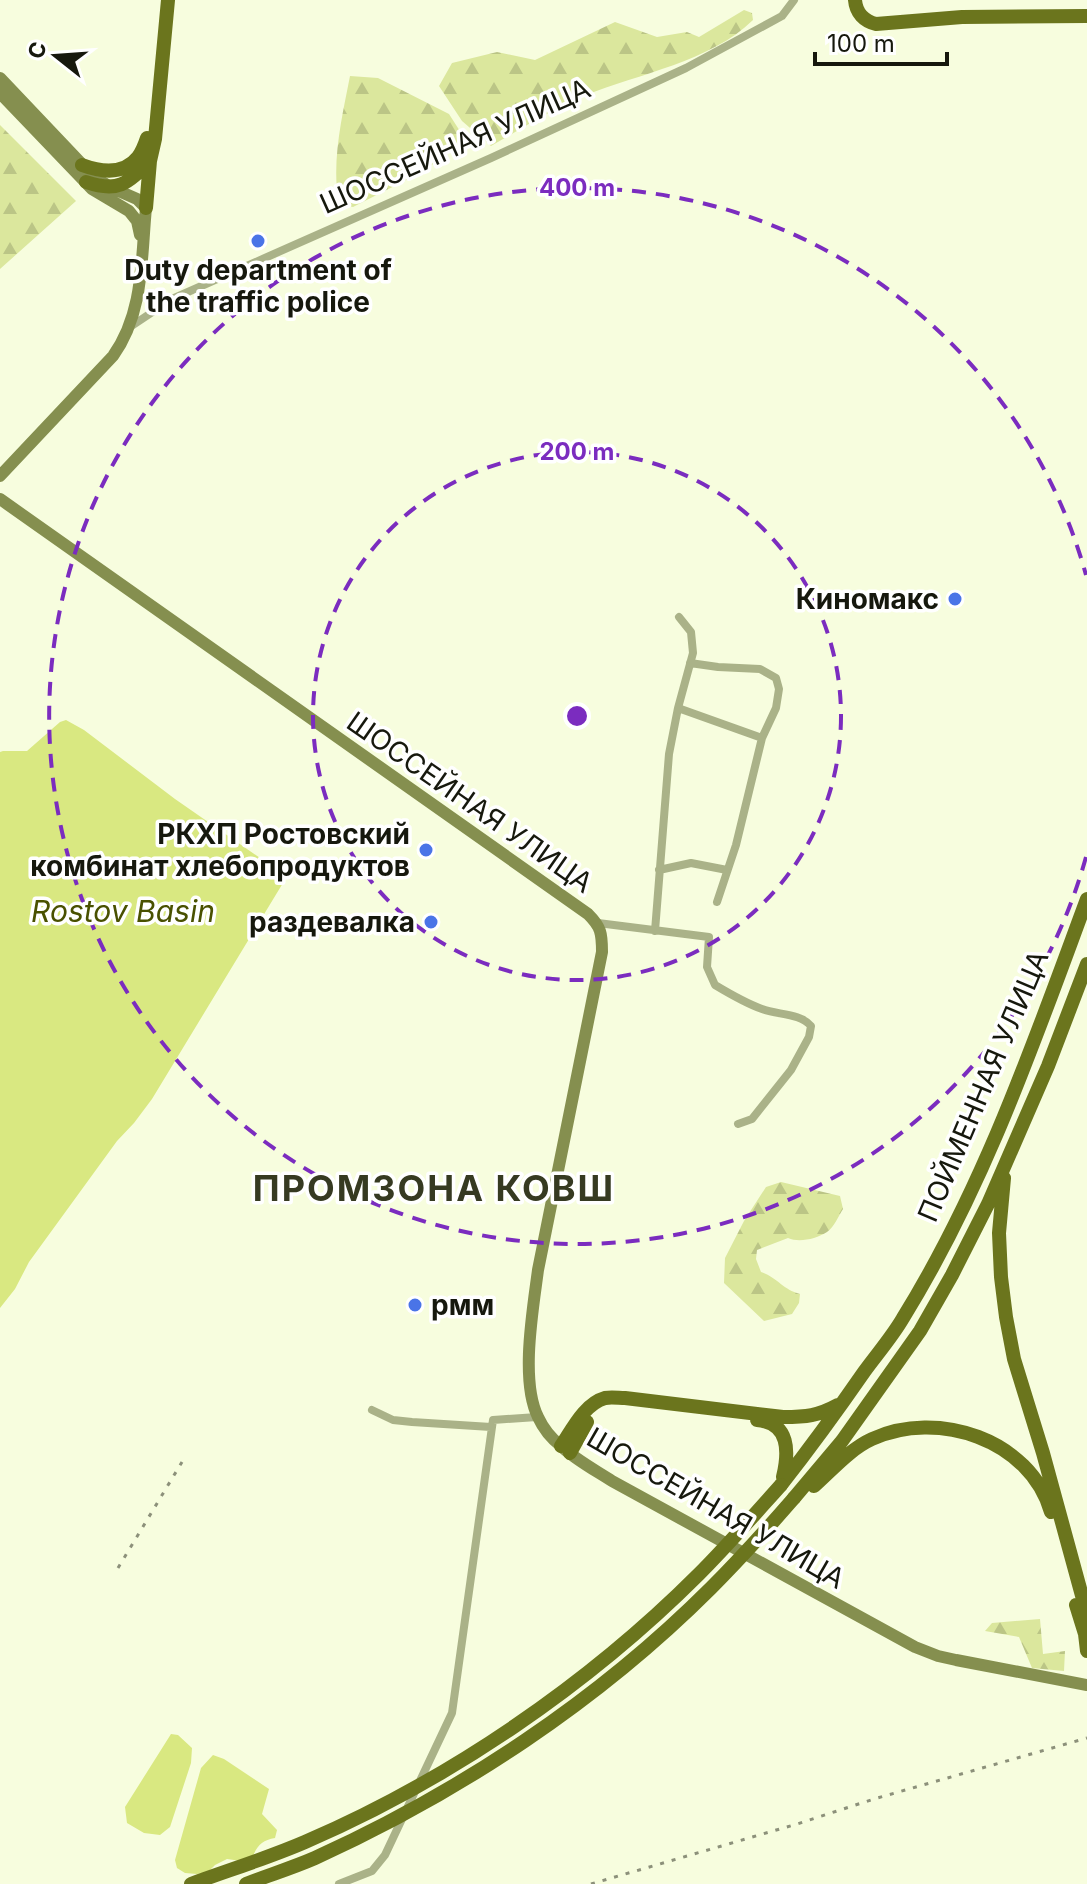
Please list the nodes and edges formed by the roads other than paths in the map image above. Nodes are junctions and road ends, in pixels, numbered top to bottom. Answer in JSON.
{"nodes":[{"id":1,"x":158,"y":0,"type":"edge"},
{"id":2,"x":168,"y":0,"type":"edge"},
{"id":3,"x":794,"y":0,"type":"edge"},
{"id":4,"x":855,"y":0,"type":"edge"},
{"id":5,"x":1087,"y":16,"type":"edge"},
{"id":6,"x":0,"y":78,"type":"edge"},
{"id":7,"x":0,"y":93,"type":"edge"},
{"id":8,"x":147,"y":138,"type":"junction"},
{"id":9,"x":150,"y":161,"type":"junction"},
{"id":10,"x":82,"y":165,"type":"junction"},
{"id":11,"x":86,"y":182,"type":"junction"},
{"id":12,"x":112,"y":188,"type":"junction"},
{"id":13,"x":146,"y":208,"type":"junction"},
{"id":14,"x":142,"y":246,"type":"junction"},
{"id":15,"x":129,"y":327,"type":"junction"},
{"id":16,"x":0,"y":476,"type":"edge"},
{"id":17,"x":0,"y":499,"type":"edge"},
{"id":18,"x":679,"y":617,"type":"dead end"},
{"id":19,"x":690,"y":663,"type":"junction"},
{"id":20,"x":678,"y":708,"type":"junction"},
{"id":21,"x":762,"y":738,"type":"junction"},
{"id":22,"x":659,"y":870,"type":"junction"},
{"id":23,"x":727,"y":870,"type":"junction"},
{"id":24,"x":1087,"y":899,"type":"edge"},
{"id":25,"x":717,"y":902,"type":"dead end"},
{"id":26,"x":598,"y":923,"type":"junction"},
{"id":27,"x":655,"y":931,"type":"junction"},
{"id":28,"x":1087,"y":964,"type":"edge"},
{"id":29,"x":1024,"y":1120,"type":"junction"},
{"id":30,"x":738,"y":1124,"type":"dead end"},
{"id":31,"x":842,"y":1403,"type":"junction"},
{"id":32,"x":372,"y":1410,"type":"dead end"},
{"id":33,"x":537,"y":1417,"type":"junction"},
{"id":34,"x":492,"y":1423,"type":"junction"},
{"id":35,"x":565,"y":1450,"type":"junction"},
{"id":36,"x":781,"y":1485,"type":"junction"},
{"id":37,"x":795,"y":1497,"type":"junction"},
{"id":38,"x":1087,"y":1614,"type":"edge"},
{"id":39,"x":1087,"y":1651,"type":"edge"},
{"id":40,"x":1087,"y":1685,"type":"edge"},
{"id":41,"x":191,"y":1884,"type":"edge"},
{"id":42,"x":246,"y":1884,"type":"edge"},
{"id":43,"x":339,"y":1884,"type":"edge"}],
"edges":[{"from":1,"to":8,"type":"main road"},
{"from":2,"to":9,"type":"main road"},
{"from":3,"to":15,"type":"street","name":"ШОССЕЙНАЯ УЛИЦА"},
{"from":4,"to":5,"type":"main road"},
{"from":6,"to":10,"type":"main road"},
{"from":7,"to":11,"type":"main road"},
{"from":8,"to":9,"type":"main road"},
{"from":8,"to":10,"type":"main road"},
{"from":9,"to":12,"type":"main road"},
{"from":9,"to":13,"type":"main road"},
{"from":10,"to":12,"type":"main road"},
{"from":11,"to":12,"type":"main road"},
{"from":11,"to":14,"type":"main road"},
{"from":12,"to":13,"type":"main road"},
{"from":13,"to":14,"type":"main road","name":"ШОССЕЙНАЯ УЛИЦА"},
{"from":14,"to":15,"type":"main road","name":"ШОССЕЙНАЯ УЛИЦА"},
{"from":15,"to":16,"type":"main road","name":"ШОССЕЙНАЯ УЛИЦА"},
{"from":17,"to":26,"type":"main road","name":"ШОССЕЙНАЯ УЛИЦА"},
{"from":18,"to":19,"type":"street"},
{"from":19,"to":20,"type":"street"},
{"from":19,"to":21,"type":"street"},
{"from":20,"to":21,"type":"street"},
{"from":20,"to":22,"type":"street"},
{"from":21,"to":23,"type":"street"},
{"from":22,"to":23,"type":"street"},
{"from":22,"to":27,"type":"street"},
{"from":23,"to":25,"type":"street"},
{"from":24,"to":31,"type":"main road","name":"ПОЙМЕННАЯ УЛИЦА"},
{"from":26,"to":27,"type":"street","name":"ШОССЕЙНАЯ УЛИЦА"},
{"from":26,"to":33,"type":"main road","name":"ШОССЕЙНАЯ УЛИЦА"},
{"from":27,"to":30,"type":"street","name":"ШОССЕЙНАЯ УЛИЦА"},
{"from":28,"to":29,"type":"main road","name":"ПОЙМЕННАЯ УЛИЦА"},
{"from":29,"to":37,"type":"main road","name":"ПОЙМЕННАЯ УЛИЦА"},
{"from":29,"to":38,"type":"main road"},
{"from":31,"to":35,"type":"main road"},
{"from":31,"to":36,"type":"main road","name":"ПОЙМЕННАЯ УЛИЦА"},
{"from":32,"to":34,"type":"street"},
{"from":33,"to":34,"type":"street"},
{"from":33,"to":35,"type":"main road","name":"ШОССЕЙНАЯ УЛИЦА"},
{"from":34,"to":43,"type":"street"},
{"from":35,"to":36,"type":"main road"},
{"from":35,"to":40,"type":"main road","name":"ШОССЕЙНАЯ УЛИЦА"},
{"from":36,"to":41,"type":"main road","name":"ПОЙМЕННАЯ УЛИЦА","bridge":true},
{"from":37,"to":39,"type":"main road"},
{"from":37,"to":42,"type":"main road","bridge":true}]}
